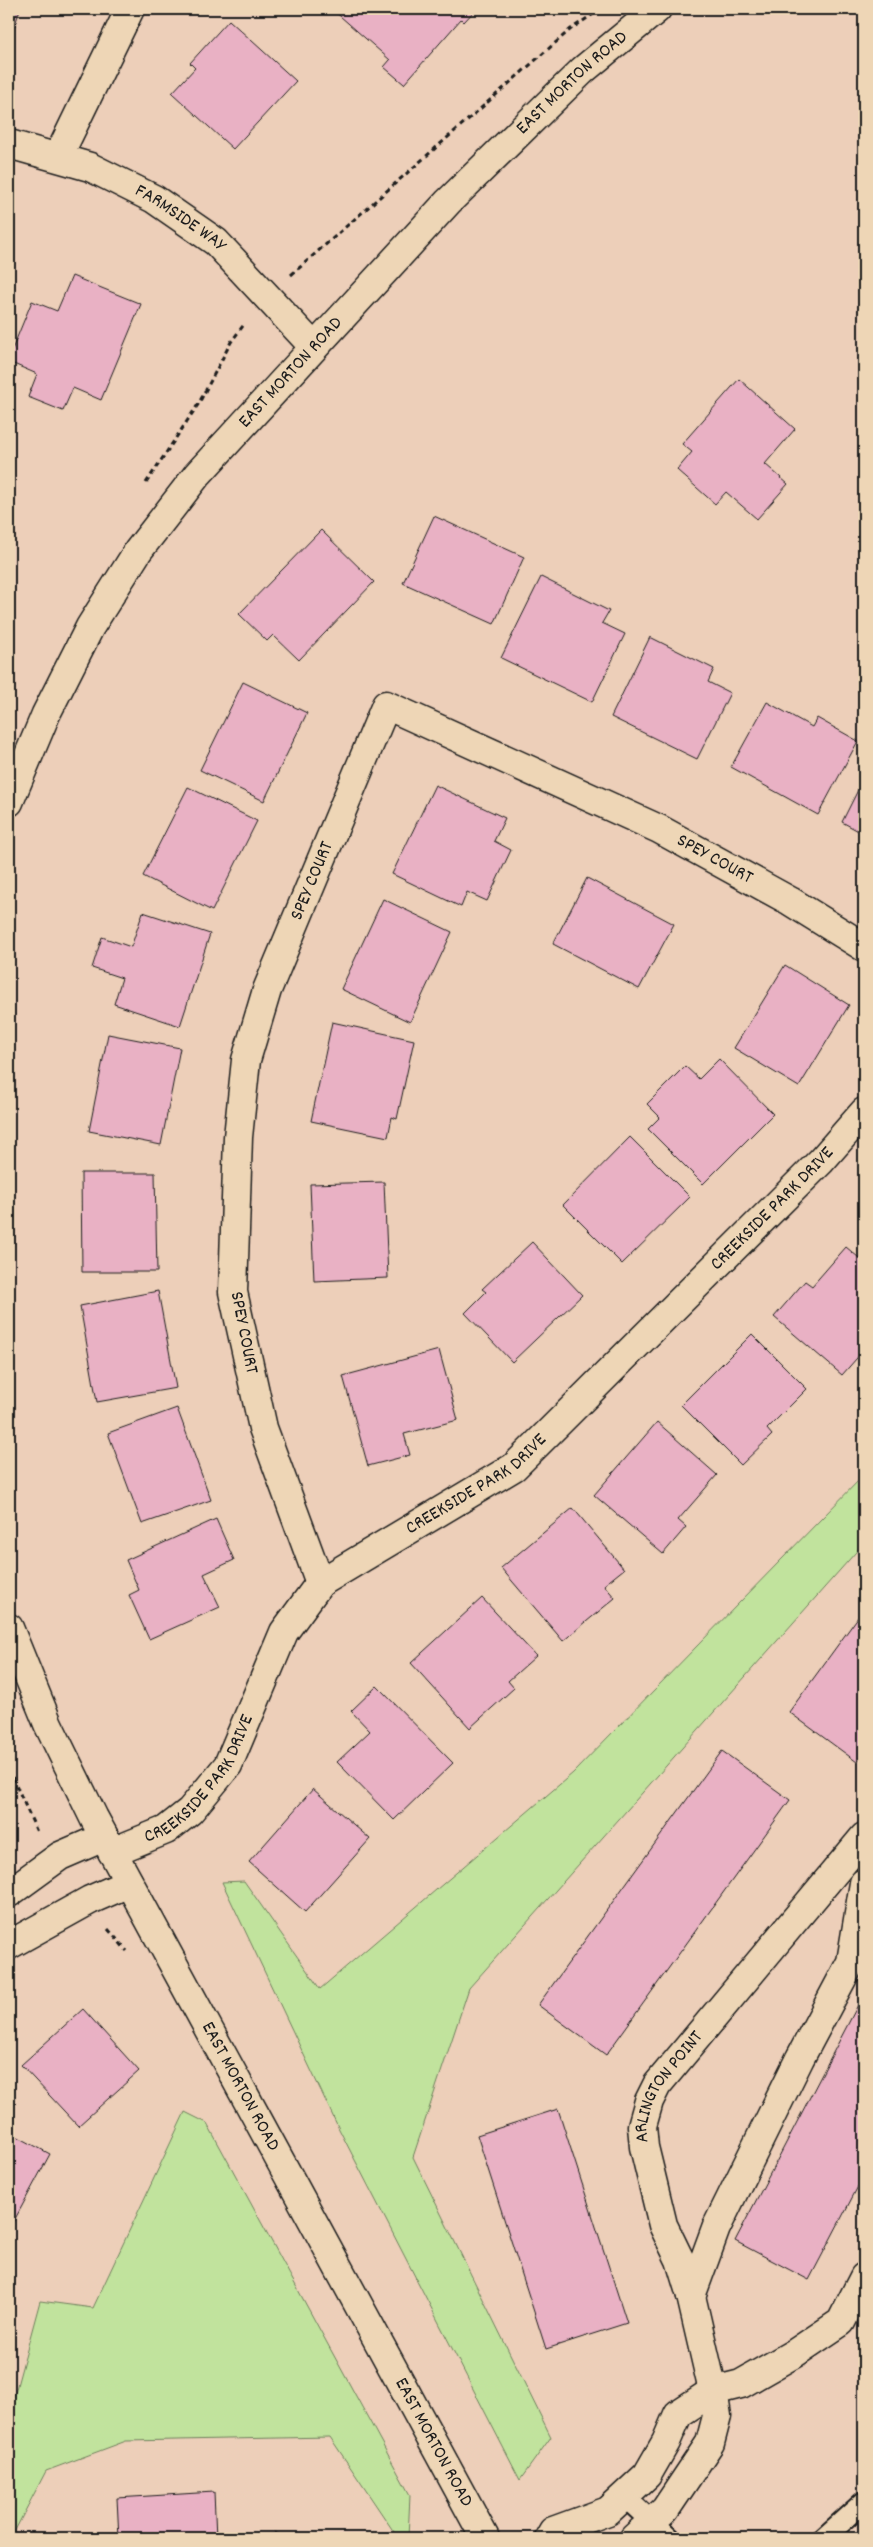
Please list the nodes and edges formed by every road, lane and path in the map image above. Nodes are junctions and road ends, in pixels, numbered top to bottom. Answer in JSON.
{"nodes":[{"id":1,"x":130,"y":9,"type":"edge"},
{"id":2,"x":657,"y":9,"type":"edge"},
{"id":3,"x":9,"y":144,"type":"edge"},
{"id":4,"x":58,"y":158,"type":"junction"},
{"id":5,"x":314,"y":347,"type":"junction"},
{"id":6,"x":9,"y":802,"type":"edge"},
{"id":7,"x":864,"y":947,"type":"edge"},
{"id":8,"x":864,"y":1112,"type":"edge"},
{"id":9,"x":320,"y":1583,"type":"junction"},
{"id":10,"x":9,"y":1628,"type":"edge"},
{"id":11,"x":9,"y":1769,"type":"edge"},
{"id":12,"x":864,"y":1837,"type":"edge"},
{"id":13,"x":108,"y":1844,"type":"junction"},
{"id":14,"x":51,"y":1864,"type":"junction"},
{"id":15,"x":129,"y":1883,"type":"junction"},
{"id":16,"x":864,"y":1883,"type":"edge"},
{"id":17,"x":9,"y":1893,"type":"edge"},
{"id":18,"x":84,"y":1904,"type":"junction"},
{"id":19,"x":9,"y":1946,"type":"edge"},
{"id":20,"x":131,"y":1956,"type":"dead end"},
{"id":21,"x":864,"y":2277,"type":"edge"},
{"id":22,"x":691,"y":2296,"type":"junction"},
{"id":23,"x":714,"y":2391,"type":"junction"},
{"id":24,"x":624,"y":2496,"type":"junction"},
{"id":25,"x":864,"y":2502,"type":"edge"},
{"id":26,"x":651,"y":2533,"type":"edge"},
{"id":27,"x":485,"y":2538,"type":"edge"},
{"id":28,"x":549,"y":2538,"type":"edge"},
{"id":29,"x":824,"y":2538,"type":"edge"}],
"edges":[{"from":1,"to":4,"type":"street"},
{"from":2,"to":5,"type":"street","name":"EAST MORTON ROAD"},
{"from":3,"to":4,"type":"street","name":"FARMSIDE WAY"},
{"from":4,"to":5,"type":"street","name":"FARMSIDE WAY"},
{"from":5,"to":6,"type":"street","name":"EAST MORTON ROAD"},
{"from":7,"to":9,"type":"street","name":"SPEY COURT"},
{"from":8,"to":9,"type":"street","name":"CREEKSIDE PARK DRIVE"},
{"from":9,"to":13,"type":"street","name":"CREEKSIDE PARK DRIVE"},
{"from":10,"to":13,"type":"street","name":"EAST MORTON ROAD"},
{"from":11,"to":14,"type":"path"},
{"from":12,"to":22,"type":"street","name":"ARLINGTON POINT"},
{"from":13,"to":14,"type":"street","name":"CREEKSIDE PARK DRIVE"},
{"from":13,"to":15,"type":"street","name":"EAST MORTON ROAD"},
{"from":14,"to":17,"type":"street","name":"CREEKSIDE PARK DRIVE"},
{"from":15,"to":18,"type":"street"},
{"from":15,"to":27,"type":"street","name":"EAST MORTON ROAD"},
{"from":16,"to":22,"type":"street"},
{"from":18,"to":19,"type":"street"},
{"from":18,"to":20,"type":"path"},
{"from":21,"to":23,"type":"street"},
{"from":22,"to":23,"type":"street","name":"ARLINGTON POINT"},
{"from":23,"to":24,"type":"street"},
{"from":23,"to":26,"type":"street","name":"ARLINGTON POINT"},
{"from":24,"to":26,"type":"lane"},
{"from":24,"to":28,"type":"street"},
{"from":25,"to":29,"type":"lane"}]}
